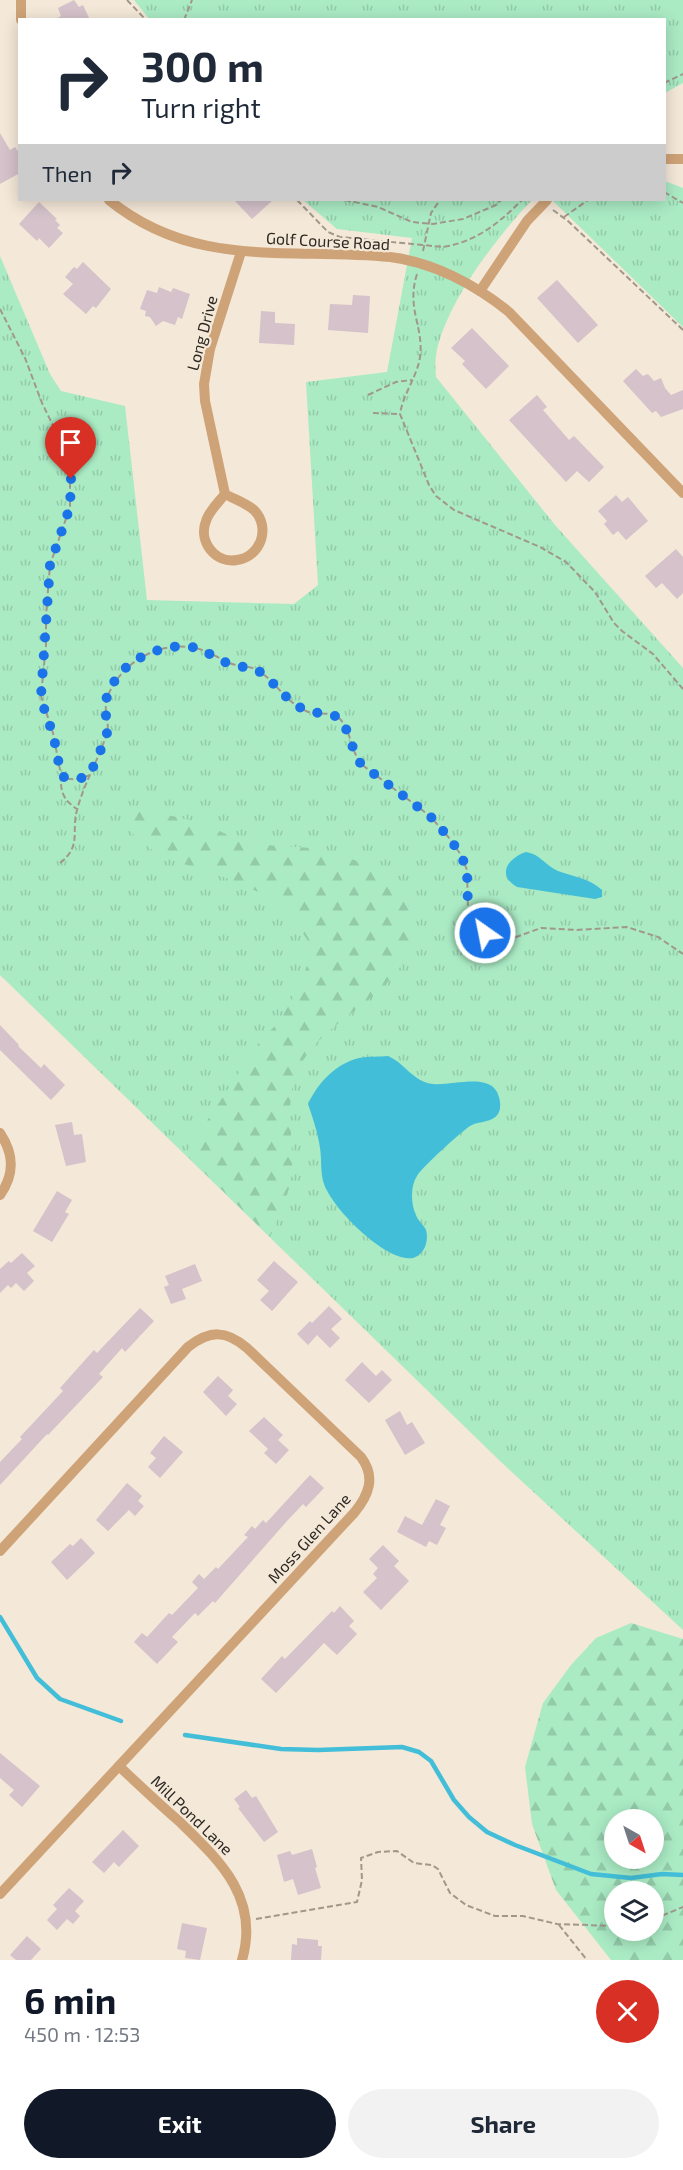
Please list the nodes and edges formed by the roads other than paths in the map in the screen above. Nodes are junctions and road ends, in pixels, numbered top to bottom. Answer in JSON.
{"nodes":[{"id":1,"x":21,"y":0,"type":"edge"},
{"id":2,"x":21,"y":18,"type":"edge"},
{"id":3,"x":666,"y":159,"type":"edge"},
{"id":4,"x":683,"y":159,"type":"edge"},
{"id":5,"x":112,"y":201,"type":"edge"},
{"id":6,"x":546,"y":201,"type":"edge"},
{"id":7,"x":242,"y":252,"type":"junction"},
{"id":8,"x":480,"y":291,"type":"junction"},
{"id":9,"x":683,"y":493,"type":"edge"},
{"id":10,"x":225,"y":494,"type":"junction"},
{"id":11,"x":0,"y":1133,"type":"edge"},
{"id":12,"x":0,"y":1195,"type":"edge"},
{"id":13,"x":0,"y":1551,"type":"edge"},
{"id":14,"x":119,"y":1766,"type":"junction"},
{"id":15,"x":0,"y":1894,"type":"edge"},
{"id":16,"x":242,"y":1960,"type":"edge"}],
"edges":[{"from":1,"to":2,"type":"street"},
{"from":3,"to":4,"type":"street"},
{"from":5,"to":7,"type":"street","name":"Golf Course Road"},
{"from":6,"to":8,"type":"street"},
{"from":7,"to":8,"type":"street","name":"Golf Course Road"},
{"from":7,"to":10,"type":"street","name":"Long Drive"},
{"from":8,"to":9,"type":"street","name":"Golf Course Road"},
{"from":10,"to":10,"type":"street"},
{"from":11,"to":12,"type":"street"},
{"from":13,"to":14,"type":"street","name":"Moss Glen Lane"},
{"from":14,"to":15,"type":"street","name":"Moss Glen Lane"},
{"from":14,"to":16,"type":"street","name":"Mill Pond Lane"}]}
